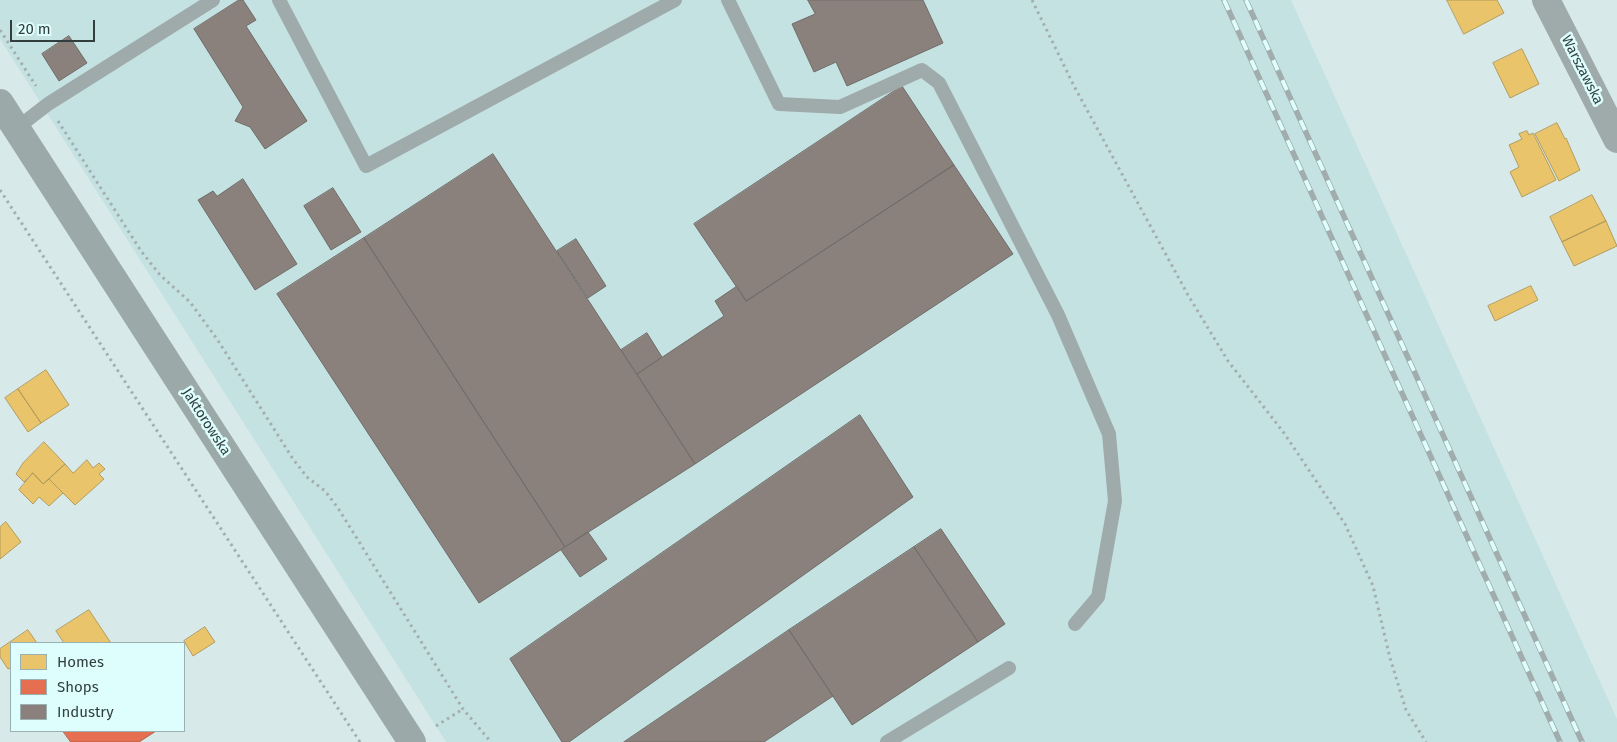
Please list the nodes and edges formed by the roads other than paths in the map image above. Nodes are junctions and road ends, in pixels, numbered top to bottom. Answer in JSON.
{"nodes":[{"id":1,"x":213,"y":0,"type":"edge"},
{"id":2,"x":279,"y":0,"type":"edge"},
{"id":3,"x":675,"y":0,"type":"edge"},
{"id":4,"x":728,"y":0,"type":"edge"},
{"id":5,"x":1546,"y":0,"type":"edge"},
{"id":6,"x":0,"y":103,"type":"edge"},
{"id":7,"x":17,"y":128,"type":"junction"},
{"id":8,"x":1617,"y":139,"type":"edge"},
{"id":9,"x":1075,"y":624,"type":"dead end"},
{"id":10,"x":1009,"y":668,"type":"dead end"},
{"id":11,"x":412,"y":742,"type":"edge"},
{"id":12,"x":888,"y":742,"type":"edge"}],
"edges":[{"from":1,"to":7,"type":"lane"},
{"from":2,"to":3,"type":"lane"},
{"from":4,"to":9,"type":"lane"},
{"from":5,"to":8,"type":"street","name":"Warszawska"},
{"from":6,"to":7,"type":"main road","name":"Jaktorowska"},
{"from":7,"to":11,"type":"main road","name":"Jaktorowska"},
{"from":10,"to":12,"type":"lane"}]}
